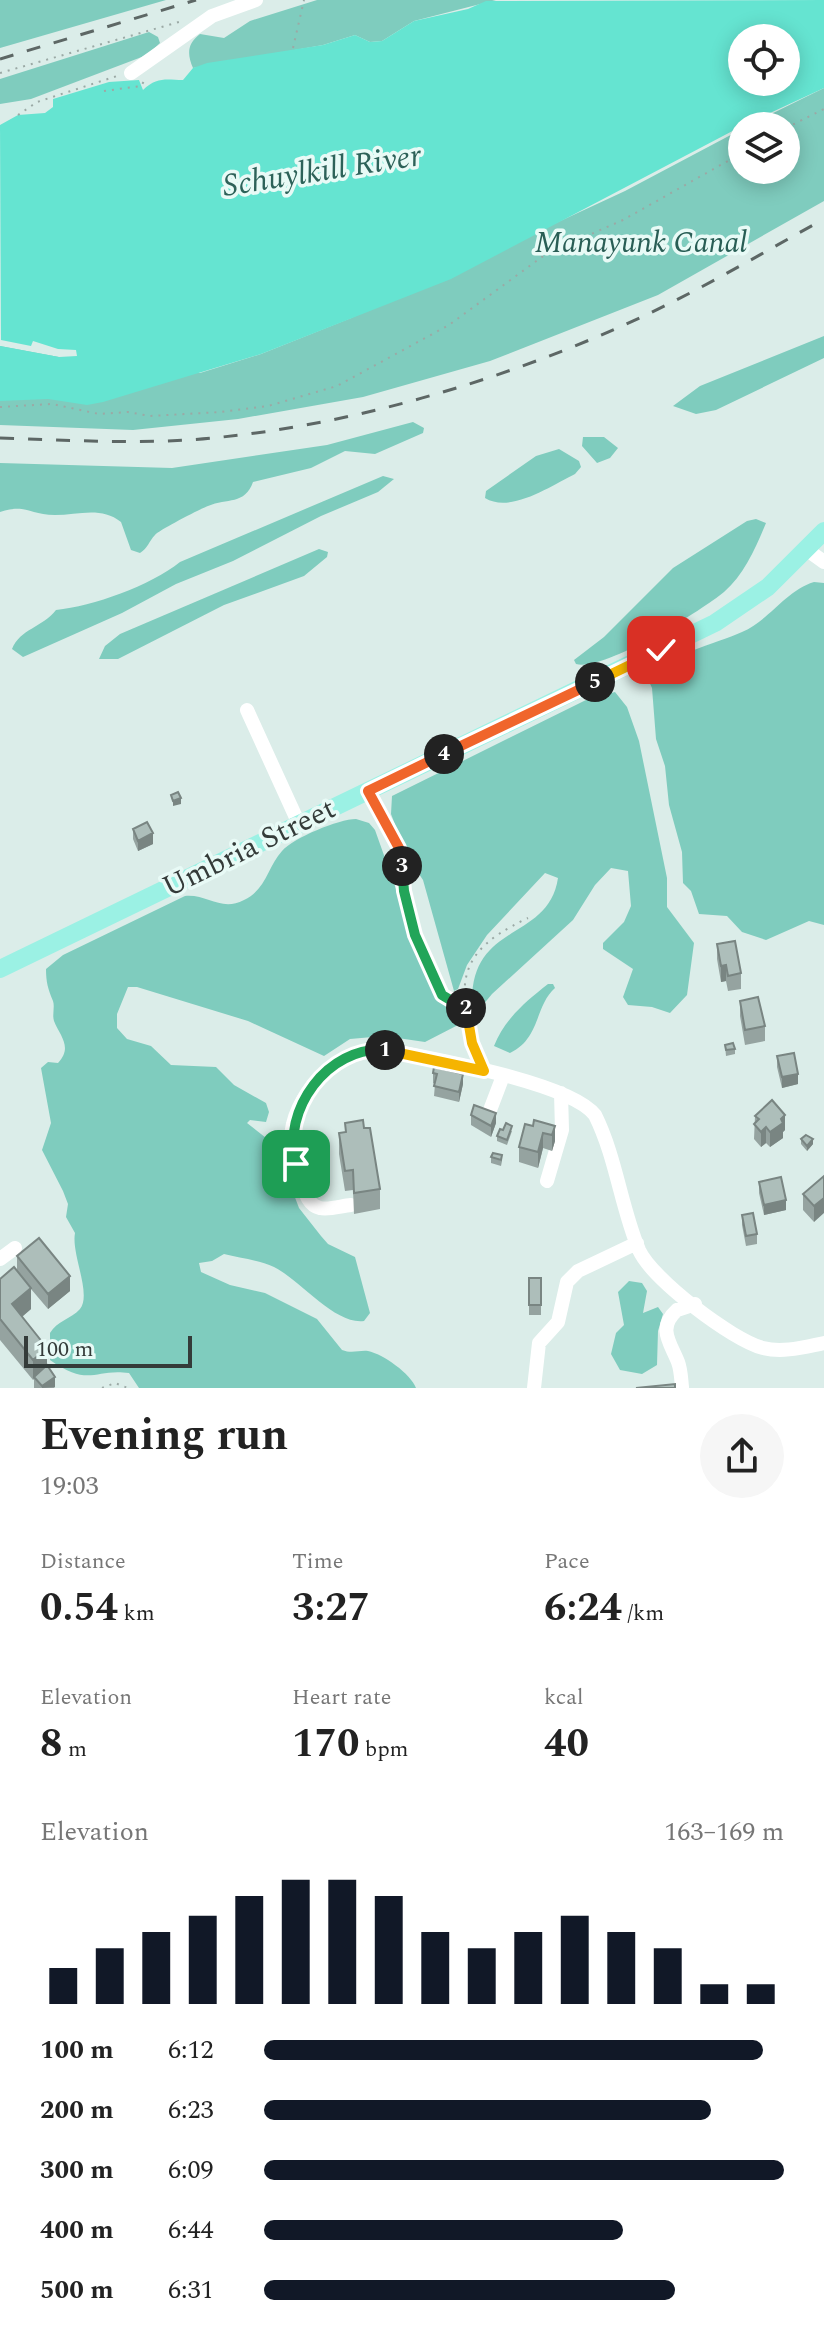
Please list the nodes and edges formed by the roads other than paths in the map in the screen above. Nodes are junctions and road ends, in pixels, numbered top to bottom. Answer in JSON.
{"nodes":[{"id":1,"x":256,"y":0,"type":"edge"},
{"id":2,"x":131,"y":73,"type":"road end"},
{"id":3,"x":818,"y":539,"type":"edge"},
{"id":4,"x":824,"y":562,"type":"edge"},
{"id":5,"x":247,"y":710,"type":"dead end"},
{"id":6,"x":299,"y":824,"type":"junction"},
{"id":7,"x":0,"y":969,"type":"edge"},
{"id":8,"x":503,"y":1076,"type":"junction"},
{"id":9,"x":561,"y":1093,"type":"junction"},
{"id":10,"x":487,"y":1118,"type":"edge"},
{"id":11,"x":547,"y":1181,"type":"dead end"},
{"id":12,"x":351,"y":1205,"type":"edge"},
{"id":13,"x":637,"y":1243,"type":"junction"},
{"id":14,"x":15,"y":1248,"type":"dead end"},
{"id":15,"x":0,"y":1259,"type":"edge"},
{"id":16,"x":695,"y":1304,"type":"junction"},
{"id":17,"x":824,"y":1343,"type":"edge"},
{"id":18,"x":682,"y":1387,"type":"edge"},
{"id":19,"x":534,"y":1388,"type":"edge"}],
"edges":[{"from":1,"to":2,"type":"lane"},
{"from":3,"to":4,"type":"lane"},
{"from":3,"to":6,"type":"main road","name":"Umbria Street"},
{"from":5,"to":6,"type":"lane"},
{"from":6,"to":7,"type":"main road","name":"Umbria Street"},
{"from":8,"to":9,"type":"lane"},
{"from":8,"to":10,"type":"lane"},
{"from":8,"to":12,"type":"lane"},
{"from":9,"to":11,"type":"lane"},
{"from":9,"to":13,"type":"lane"},
{"from":13,"to":16,"type":"lane"},
{"from":13,"to":19,"type":"lane"},
{"from":14,"to":15,"type":"lane"},
{"from":16,"to":17,"type":"lane"},
{"from":16,"to":18,"type":"lane"}]}
